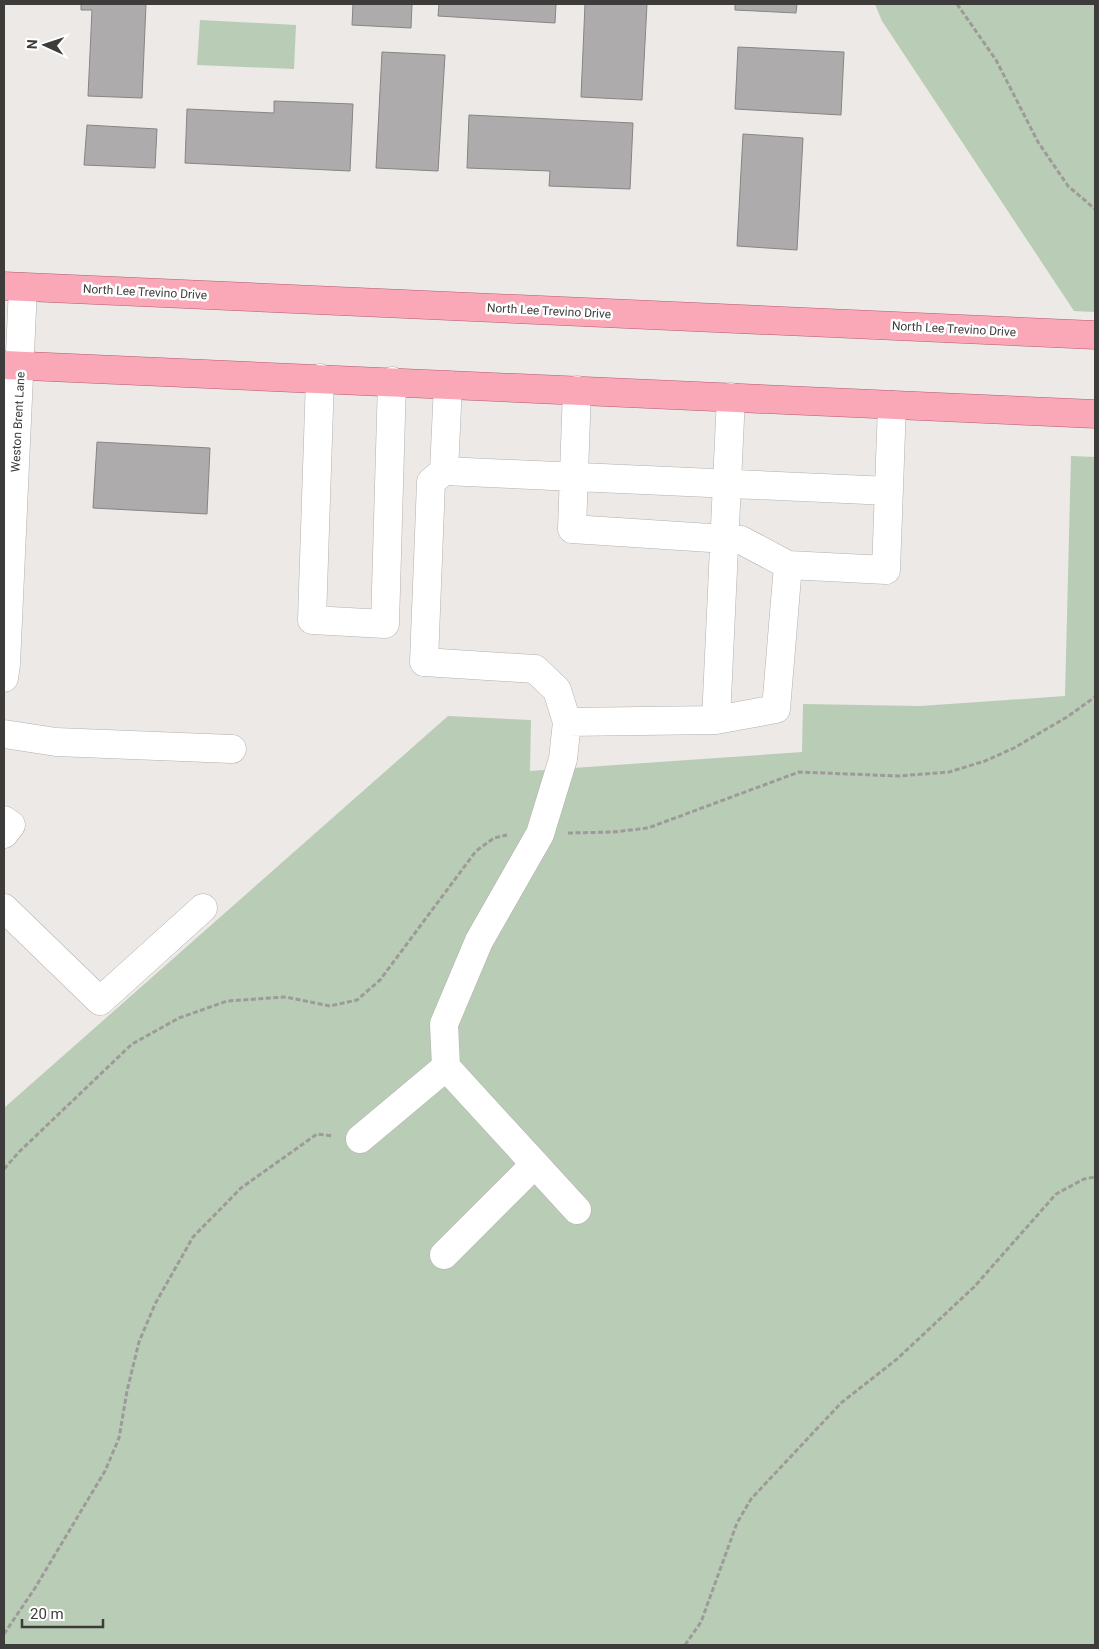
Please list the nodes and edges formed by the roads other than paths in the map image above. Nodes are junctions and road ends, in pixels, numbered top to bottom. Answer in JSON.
{"nodes":[{"id":1,"x":13,"y":286,"type":"edge"},
{"id":2,"x":1095,"y":335,"type":"edge"},
{"id":3,"x":12,"y":365,"type":"edge"},
{"id":4,"x":320,"y":378,"type":"junction"},
{"id":5,"x":392,"y":381,"type":"junction"},
{"id":6,"x":448,"y":385,"type":"junction"},
{"id":7,"x":577,"y":390,"type":"junction"},
{"id":8,"x":731,"y":397,"type":"junction"},
{"id":9,"x":892,"y":405,"type":"junction"},
{"id":10,"x":1095,"y":414,"type":"edge"},
{"id":11,"x":444,"y":471,"type":"junction"},
{"id":12,"x":573,"y":477,"type":"junction"},
{"id":13,"x":727,"y":484,"type":"junction"},
{"id":14,"x":889,"y":491,"type":"junction"},
{"id":15,"x":724,"y":539,"type":"junction"},
{"id":16,"x":788,"y":565,"type":"junction"},
{"id":17,"x":6,"y":597,"type":"edge"},
{"id":18,"x":4,"y":678,"type":"edge"},
{"id":19,"x":716,"y":720,"type":"junction"},
{"id":20,"x":567,"y":722,"type":"junction"},
{"id":21,"x":4,"y":734,"type":"edge"},
{"id":22,"x":232,"y":749,"type":"dead end"},
{"id":23,"x":4,"y":820,"type":"edge"},
{"id":24,"x":4,"y":834,"type":"edge"},
{"id":25,"x":4,"y":908,"type":"edge"},
{"id":26,"x":203,"y":908,"type":"dead end"},
{"id":27,"x":446,"y":1067,"type":"junction"},
{"id":28,"x":360,"y":1139,"type":"road end"},
{"id":29,"x":536,"y":1164,"type":"junction"},
{"id":30,"x":577,"y":1210,"type":"dead end"},
{"id":31,"x":444,"y":1255,"type":"dead end"}],
"edges":[{"from":1,"to":2,"type":"main road","name":"North Lee Trevino Drive"},
{"from":1,"to":3,"type":"street","name":"Weston Brent Lane"},
{"from":3,"to":4,"type":"main road"},
{"from":3,"to":17,"type":"street","name":"Weston Brent Lane"},
{"from":4,"to":5,"type":"main road"},
{"from":4,"to":5,"type":"street"},
{"from":5,"to":6,"type":"main road"},
{"from":6,"to":7,"type":"main road"},
{"from":6,"to":11,"type":"street"},
{"from":7,"to":8,"type":"main road"},
{"from":7,"to":12,"type":"street"},
{"from":8,"to":9,"type":"main road"},
{"from":8,"to":13,"type":"street"},
{"from":9,"to":10,"type":"main road"},
{"from":9,"to":14,"type":"street"},
{"from":11,"to":12,"type":"street"},
{"from":11,"to":20,"type":"street"},
{"from":12,"to":13,"type":"street"},
{"from":12,"to":15,"type":"street"},
{"from":13,"to":14,"type":"street"},
{"from":13,"to":15,"type":"street"},
{"from":14,"to":16,"type":"street"},
{"from":15,"to":16,"type":"street"},
{"from":15,"to":19,"type":"street"},
{"from":16,"to":19,"type":"street"},
{"from":17,"to":18,"type":"street","name":"Weston Brent Lane"},
{"from":19,"to":20,"type":"street"},
{"from":20,"to":27,"type":"street"},
{"from":21,"to":22,"type":"street"},
{"from":23,"to":24,"type":"street"},
{"from":25,"to":26,"type":"street"},
{"from":27,"to":28,"type":"street"},
{"from":27,"to":29,"type":"street"},
{"from":29,"to":30,"type":"street"},
{"from":29,"to":31,"type":"street"}]}
